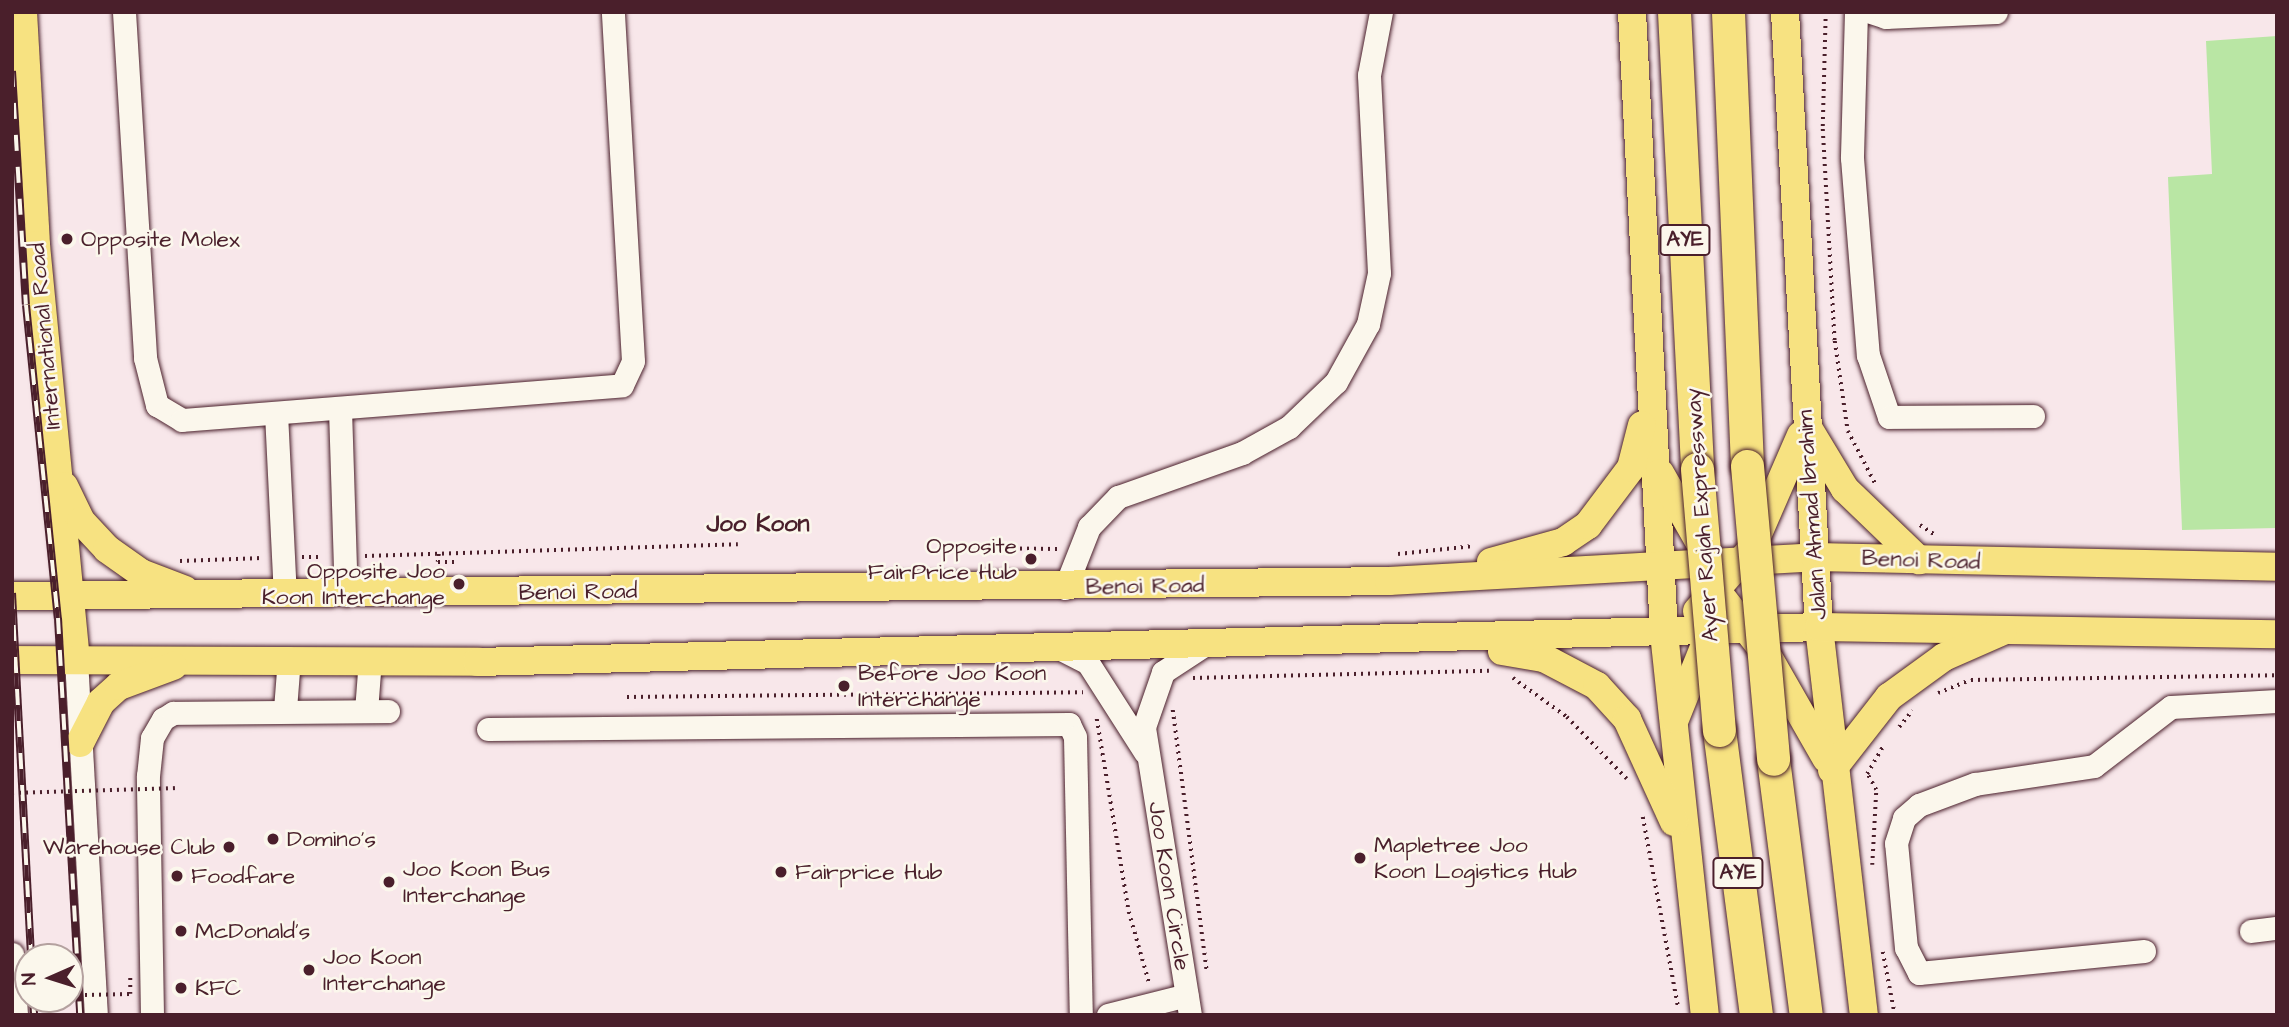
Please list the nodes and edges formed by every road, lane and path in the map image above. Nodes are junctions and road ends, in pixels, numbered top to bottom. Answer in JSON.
{"nodes":[{"id":1,"x":23,"y":12,"type":"edge"},
{"id":2,"x":124,"y":12,"type":"edge"},
{"id":3,"x":613,"y":12,"type":"edge"},
{"id":4,"x":1381,"y":12,"type":"edge"},
{"id":5,"x":1632,"y":12,"type":"edge"},
{"id":6,"x":1674,"y":12,"type":"edge"},
{"id":7,"x":1728,"y":12,"type":"edge"},
{"id":8,"x":1785,"y":12,"type":"edge"},
{"id":9,"x":1826,"y":12,"type":"edge"},
{"id":10,"x":1856,"y":12,"type":"edge"},
{"id":11,"x":1871,"y":12,"type":"edge"},
{"id":12,"x":1996,"y":12,"type":"edge"},
{"id":13,"x":1649,"y":400,"type":"junction"},
{"id":14,"x":340,"y":409,"type":"junction"},
{"id":15,"x":276,"y":413,"type":"junction"},
{"id":16,"x":2034,"y":416,"type":"dead end"},
{"id":17,"x":1805,"y":422,"type":"junction"},
{"id":18,"x":54,"y":438,"type":"junction"},
{"id":19,"x":1653,"y":455,"type":"junction"},
{"id":20,"x":1882,"y":494,"type":"dead end"},
{"id":21,"x":1909,"y":517,"type":"dead end"},
{"id":22,"x":1942,"y":537,"type":"dead end"},
{"id":23,"x":737,"y":544,"type":"dead end"},
{"id":24,"x":1481,"y":546,"type":"dead end"},
{"id":25,"x":978,"y":548,"type":"dead end"},
{"id":26,"x":439,"y":554,"type":"junction"},
{"id":27,"x":1078,"y":555,"type":"junction"},
{"id":28,"x":345,"y":556,"type":"junction"},
{"id":29,"x":1815,"y":557,"type":"junction"},
{"id":30,"x":283,"y":558,"type":"junction"},
{"id":31,"x":1919,"y":560,"type":"junction"},
{"id":32,"x":169,"y":561,"type":"dead end"},
{"id":33,"x":457,"y":562,"type":"dead end"},
{"id":34,"x":1661,"y":567,"type":"junction"},
{"id":35,"x":2277,"y":567,"type":"edge"},
{"id":36,"x":1390,"y":568,"type":"junction"},
{"id":37,"x":1729,"y":576,"type":"junction"},
{"id":38,"x":1065,"y":587,"type":"junction"},
{"id":39,"x":285,"y":594,"type":"junction"},
{"id":40,"x":346,"y":595,"type":"junction"},
{"id":41,"x":12,"y":596,"type":"edge"},
{"id":42,"x":200,"y":596,"type":"junction"},
{"id":43,"x":68,"y":597,"type":"junction"},
{"id":44,"x":1819,"y":627,"type":"junction"},
{"id":45,"x":2012,"y":627,"type":"junction"},
{"id":46,"x":1764,"y":629,"type":"junction"},
{"id":47,"x":1710,"y":632,"type":"junction"},
{"id":48,"x":1669,"y":633,"type":"junction"},
{"id":49,"x":2277,"y":634,"type":"edge"},
{"id":50,"x":1427,"y":641,"type":"junction"},
{"id":51,"x":1204,"y":645,"type":"junction"},
{"id":52,"x":1059,"y":648,"type":"junction"},
{"id":53,"x":228,"y":657,"type":"junction"},
{"id":54,"x":76,"y":659,"type":"junction"},
{"id":55,"x":289,"y":659,"type":"junction"},
{"id":56,"x":370,"y":659,"type":"junction"},
{"id":57,"x":12,"y":660,"type":"edge"},
{"id":58,"x":1496,"y":672,"type":"dead end"},
{"id":59,"x":1505,"y":673,"type":"dead end"},
{"id":60,"x":1158,"y":681,"type":"junction"},
{"id":61,"x":1096,"y":686,"type":"junction"},
{"id":62,"x":628,"y":697,"type":"dead end"},
{"id":63,"x":1172,"y":701,"type":"dead end"},
{"id":64,"x":2277,"y":701,"type":"edge"},
{"id":65,"x":285,"y":709,"type":"junction"},
{"id":66,"x":1673,"y":725,"type":"junction"},
{"id":67,"x":488,"y":729,"type":"dead end"},
{"id":68,"x":80,"y":743,"type":"junction"},
{"id":69,"x":1149,"y":757,"type":"junction"},
{"id":70,"x":1832,"y":770,"type":"junction"},
{"id":71,"x":1631,"y":784,"type":"dead end"},
{"id":72,"x":179,"y":788,"type":"dead end"},
{"id":73,"x":12,"y":793,"type":"edge"},
{"id":74,"x":1641,"y":805,"type":"dead end"},
{"id":75,"x":1687,"y":854,"type":"junction"},
{"id":76,"x":2277,"y":928,"type":"edge"},
{"id":77,"x":2250,"y":931,"type":"dead end"},
{"id":78,"x":2144,"y":951,"type":"dead end"},
{"id":79,"x":12,"y":954,"type":"edge"},
{"id":80,"x":130,"y":976,"type":"dead end"},
{"id":81,"x":1208,"y":976,"type":"dead end"},
{"id":82,"x":1155,"y":1004,"type":"junction"},
{"id":83,"x":91,"y":1005,"type":"edge"},
{"id":84,"x":1188,"y":1005,"type":"edge"},
{"id":85,"x":16,"y":1015,"type":"edge"},
{"id":86,"x":152,"y":1015,"type":"edge"},
{"id":87,"x":1081,"y":1015,"type":"edge"},
{"id":88,"x":1108,"y":1015,"type":"edge"},
{"id":89,"x":1679,"y":1015,"type":"edge"},
{"id":90,"x":1705,"y":1015,"type":"edge"},
{"id":91,"x":1756,"y":1015,"type":"edge"},
{"id":92,"x":1806,"y":1015,"type":"edge"},
{"id":93,"x":1864,"y":1015,"type":"edge"}],
"edges":[{"from":1,"to":18,"type":"main road","name":"International Road"},
{"from":2,"to":15,"type":"street"},
{"from":3,"to":14,"type":"street"},
{"from":4,"to":27,"type":"street"},
{"from":5,"to":13,"type":"main road"},
{"from":6,"to":91,"type":"highway","name":"Ayer Rajah Expressway","number":"AYE","bridge":true},
{"from":7,"to":92,"type":"highway","number":"AYE","bridge":true},
{"from":8,"to":17,"type":"main road","name":"Jalan Ahmad Ibrahim"},
{"from":9,"to":20,"type":"path"},
{"from":10,"to":16,"type":"street"},
{"from":11,"to":12,"type":"street"},
{"from":13,"to":19,"type":"main road"},
{"from":13,"to":36,"type":"main road"},
{"from":14,"to":15,"type":"street"},
{"from":14,"to":28,"type":"street"},
{"from":15,"to":30,"type":"street"},
{"from":17,"to":29,"type":"main road","name":"Jalan Ahmad Ibrahim"},
{"from":17,"to":31,"type":"main road"},
{"from":17,"to":37,"type":"main road"},
{"from":18,"to":42,"type":"main road"},
{"from":18,"to":43,"type":"main road","name":"International Road"},
{"from":19,"to":34,"type":"main road"},
{"from":19,"to":37,"type":"main road"},
{"from":21,"to":22,"type":"path"},
{"from":23,"to":26,"type":"path"},
{"from":24,"to":36,"type":"path"},
{"from":25,"to":27,"type":"path"},
{"from":26,"to":28,"type":"path"},
{"from":26,"to":33,"type":"path"},
{"from":27,"to":38,"type":"street"},
{"from":28,"to":30,"type":"path"},
{"from":28,"to":40,"type":"street"},
{"from":29,"to":31,"type":"main road","name":"Benoi Road"},
{"from":29,"to":37,"type":"main road","name":"Benoi Road"},
{"from":29,"to":44,"type":"main road","name":"Jalan Ahmad Ibrahim"},
{"from":30,"to":32,"type":"path"},
{"from":30,"to":39,"type":"street"},
{"from":31,"to":35,"type":"main road","name":"Benoi Road"},
{"from":34,"to":36,"type":"main road","name":"Benoi Road"},
{"from":34,"to":37,"type":"main road","name":"Benoi Road"},
{"from":34,"to":48,"type":"main road"},
{"from":36,"to":38,"type":"main road","name":"Benoi Road"},
{"from":37,"to":46,"type":"main road"},
{"from":37,"to":47,"type":"main road"},
{"from":37,"to":48,"type":"main road"},
{"from":38,"to":40,"type":"main road","name":"Benoi Road"},
{"from":39,"to":40,"type":"main road","name":"Benoi Road"},
{"from":39,"to":42,"type":"main road","name":"Benoi Road"},
{"from":41,"to":43,"type":"main road","name":"Benoi Road"},
{"from":42,"to":43,"type":"main road","name":"Benoi Road"},
{"from":43,"to":54,"type":"main road","name":"International Road"},
{"from":44,"to":45,"type":"main road"},
{"from":44,"to":46,"type":"main road"},
{"from":44,"to":70,"type":"main road","name":"Jalan Ahmad Ibrahim"},
{"from":45,"to":49,"type":"main road"},
{"from":45,"to":70,"type":"main road"},
{"from":46,"to":47,"type":"main road"},
{"from":46,"to":70,"type":"main road"},
{"from":47,"to":48,"type":"main road"},
{"from":47,"to":66,"type":"main road"},
{"from":48,"to":50,"type":"main road"},
{"from":48,"to":66,"type":"main road"},
{"from":50,"to":51,"type":"main road"},
{"from":50,"to":75,"type":"main road"},
{"from":51,"to":52,"type":"main road"},
{"from":51,"to":60,"type":"street","name":"Joo Koon Circle"},
{"from":52,"to":56,"type":"main road"},
{"from":52,"to":61,"type":"street","name":"Joo Koon Circle"},
{"from":53,"to":54,"type":"main road"},
{"from":53,"to":55,"type":"main road"},
{"from":53,"to":68,"type":"main road"},
{"from":54,"to":57,"type":"main road"},
{"from":54,"to":68,"type":"street"},
{"from":55,"to":56,"type":"main road"},
{"from":55,"to":65,"type":"street"},
{"from":56,"to":65,"type":"street"},
{"from":58,"to":60,"type":"path"},
{"from":59,"to":71,"type":"path"},
{"from":60,"to":69,"type":"street","name":"Joo Koon Circle"},
{"from":61,"to":62,"type":"path"},
{"from":61,"to":69,"type":"street","name":"Joo Koon Circle"},
{"from":61,"to":82,"type":"path"},
{"from":63,"to":81,"type":"path"},
{"from":64,"to":78,"type":"street"},
{"from":65,"to":86,"type":"street"},
{"from":66,"to":75,"type":"main road"},
{"from":67,"to":87,"type":"street"},
{"from":68,"to":83,"type":"street"},
{"from":69,"to":84,"type":"street","name":"Joo Koon Circle"},
{"from":70,"to":93,"type":"main road","name":"Jalan Ahmad Ibrahim"},
{"from":72,"to":73,"type":"path","bridge":true},
{"from":74,"to":89,"type":"path"},
{"from":75,"to":90,"type":"main road"},
{"from":76,"to":77,"type":"street"},
{"from":79,"to":85,"type":"street"},
{"from":80,"to":83,"type":"path","bridge":true},
{"from":82,"to":84,"type":"street"},
{"from":82,"to":88,"type":"street"}]}
